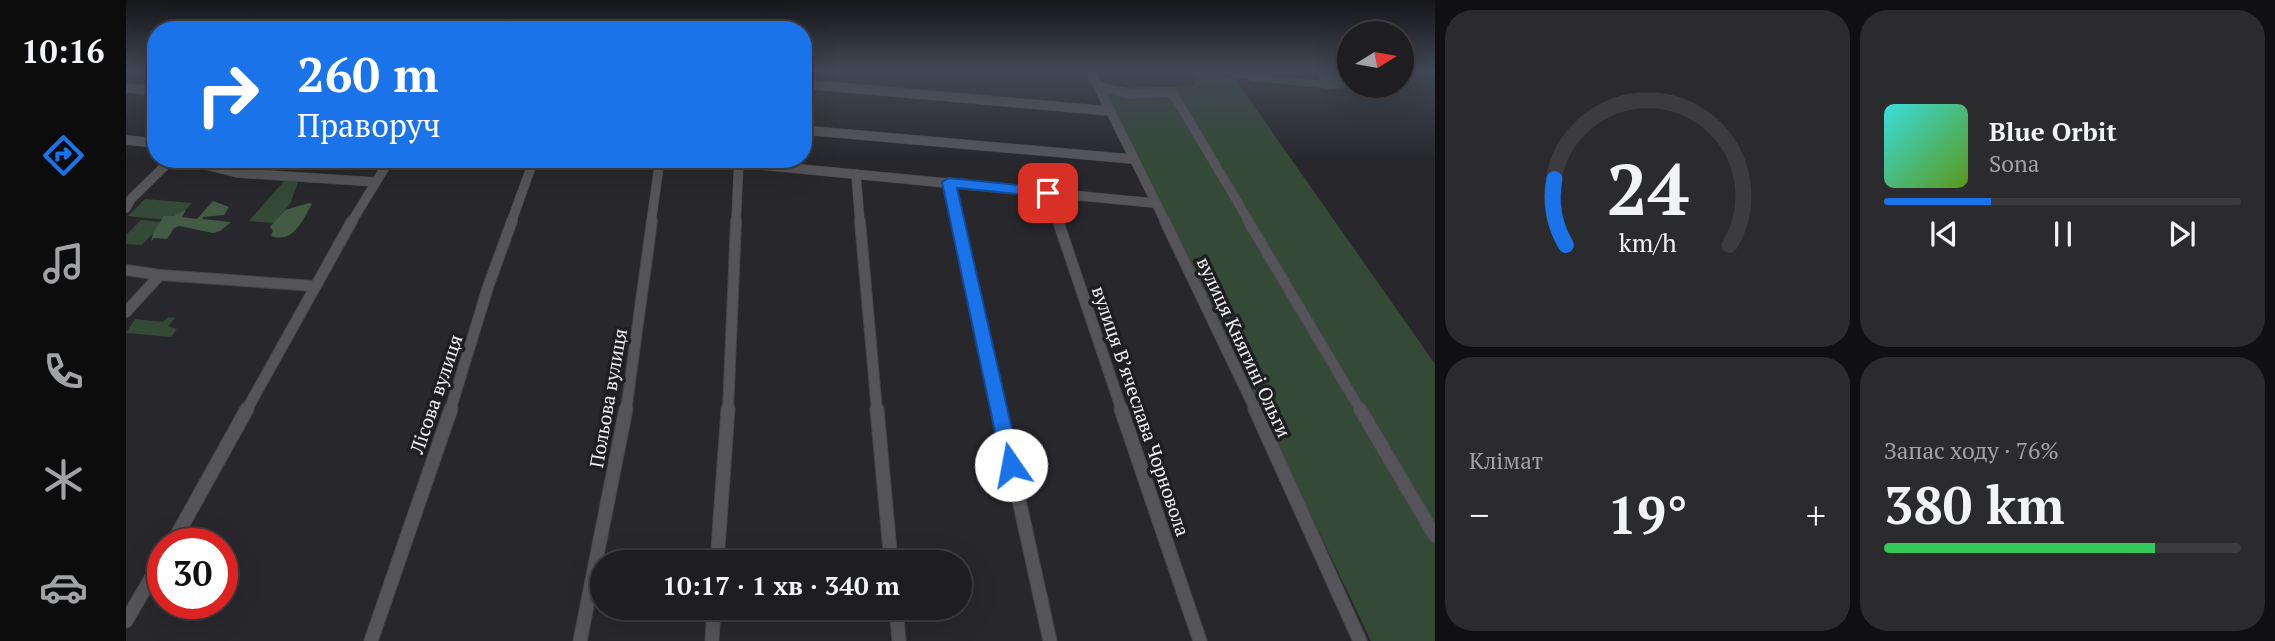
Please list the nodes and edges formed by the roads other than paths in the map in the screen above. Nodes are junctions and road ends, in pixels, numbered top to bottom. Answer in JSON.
{"nodes":[{"id":1,"x":984,"y":100,"type":"edge"},
{"id":2,"x":1105,"y":100,"type":"edge"},
{"id":3,"x":1177,"y":100,"type":"edge"},
{"id":4,"x":1110,"y":111,"type":"junction"},
{"id":5,"x":812,"y":131,"type":"edge"},
{"id":6,"x":126,"y":140,"type":"edge"},
{"id":7,"x":147,"y":142,"type":"edge"},
{"id":8,"x":1132,"y":159,"type":"junction"},
{"id":9,"x":163,"y":168,"type":"edge"},
{"id":10,"x":218,"y":168,"type":"edge"},
{"id":11,"x":257,"y":168,"type":"edge"},
{"id":12,"x":385,"y":168,"type":"edge"},
{"id":13,"x":531,"y":168,"type":"edge"},
{"id":14,"x":659,"y":168,"type":"edge"},
{"id":15,"x":739,"y":168,"type":"edge"},
{"id":16,"x":802,"y":168,"type":"edge"},
{"id":17,"x":252,"y":173,"type":"junction"},
{"id":18,"x":856,"y":174,"type":"junction"},
{"id":19,"x":376,"y":182,"type":"junction"},
{"id":20,"x":949,"y":182,"type":"junction"},
{"id":21,"x":1048,"y":193,"type":"junction"},
{"id":22,"x":128,"y":202,"type":"edge"},
{"id":23,"x":1154,"y":203,"type":"junction"},
{"id":24,"x":126,"y":270,"type":"edge"},
{"id":25,"x":160,"y":275,"type":"junction"},
{"id":26,"x":315,"y":286,"type":"junction"},
{"id":27,"x":126,"y":312,"type":"edge"},
{"id":28,"x":181,"y":528,"type":"edge"},
{"id":29,"x":1435,"y":536,"type":"edge"},
{"id":30,"x":718,"y":550,"type":"edge"},
{"id":31,"x":890,"y":550,"type":"edge"},
{"id":32,"x":147,"y":585,"type":"edge"},
{"id":33,"x":713,"y":620,"type":"edge"},
{"id":34,"x":897,"y":620,"type":"edge"},
{"id":35,"x":126,"y":621,"type":"edge"},
{"id":36,"x":371,"y":641,"type":"edge"},
{"id":37,"x":580,"y":641,"type":"edge"},
{"id":38,"x":712,"y":641,"type":"edge"},
{"id":39,"x":899,"y":641,"type":"edge"},
{"id":40,"x":1049,"y":641,"type":"edge"},
{"id":41,"x":1200,"y":641,"type":"edge"},
{"id":42,"x":1360,"y":641,"type":"edge"}],
"edges":[{"from":1,"to":4,"type":"street"},
{"from":2,"to":4,"type":"street","name":"вулиця Княгині Ольги"},
{"from":3,"to":29,"type":"street"},
{"from":4,"to":8,"type":"street","name":"вулиця Княгині Ольги"},
{"from":5,"to":8,"type":"street"},
{"from":6,"to":7,"type":"street"},
{"from":8,"to":23,"type":"street","name":"вулиця Княгині Ольги"},
{"from":9,"to":22,"type":"street"},
{"from":10,"to":17,"type":"street"},
{"from":11,"to":17,"type":"street"},
{"from":12,"to":19,"type":"street"},
{"from":13,"to":36,"type":"street","name":"Лісова вулиця"},
{"from":14,"to":37,"type":"street","name":"Польова вулиця"},
{"from":15,"to":30,"type":"street"},
{"from":16,"to":18,"type":"street"},
{"from":17,"to":19,"type":"street"},
{"from":18,"to":20,"type":"street"},
{"from":18,"to":31,"type":"street"},
{"from":19,"to":26,"type":"street"},
{"from":20,"to":21,"type":"street"},
{"from":20,"to":40,"type":"street"},
{"from":21,"to":23,"type":"street"},
{"from":21,"to":41,"type":"street","name":"вулиця Вʼячеслава Чорновола"},
{"from":23,"to":42,"type":"street","name":"вулиця Княгині Ольги"},
{"from":24,"to":25,"type":"street"},
{"from":25,"to":26,"type":"street"},
{"from":25,"to":27,"type":"street"},
{"from":26,"to":28,"type":"street"},
{"from":32,"to":35,"type":"street"},
{"from":33,"to":38,"type":"street"},
{"from":34,"to":39,"type":"street"}]}
